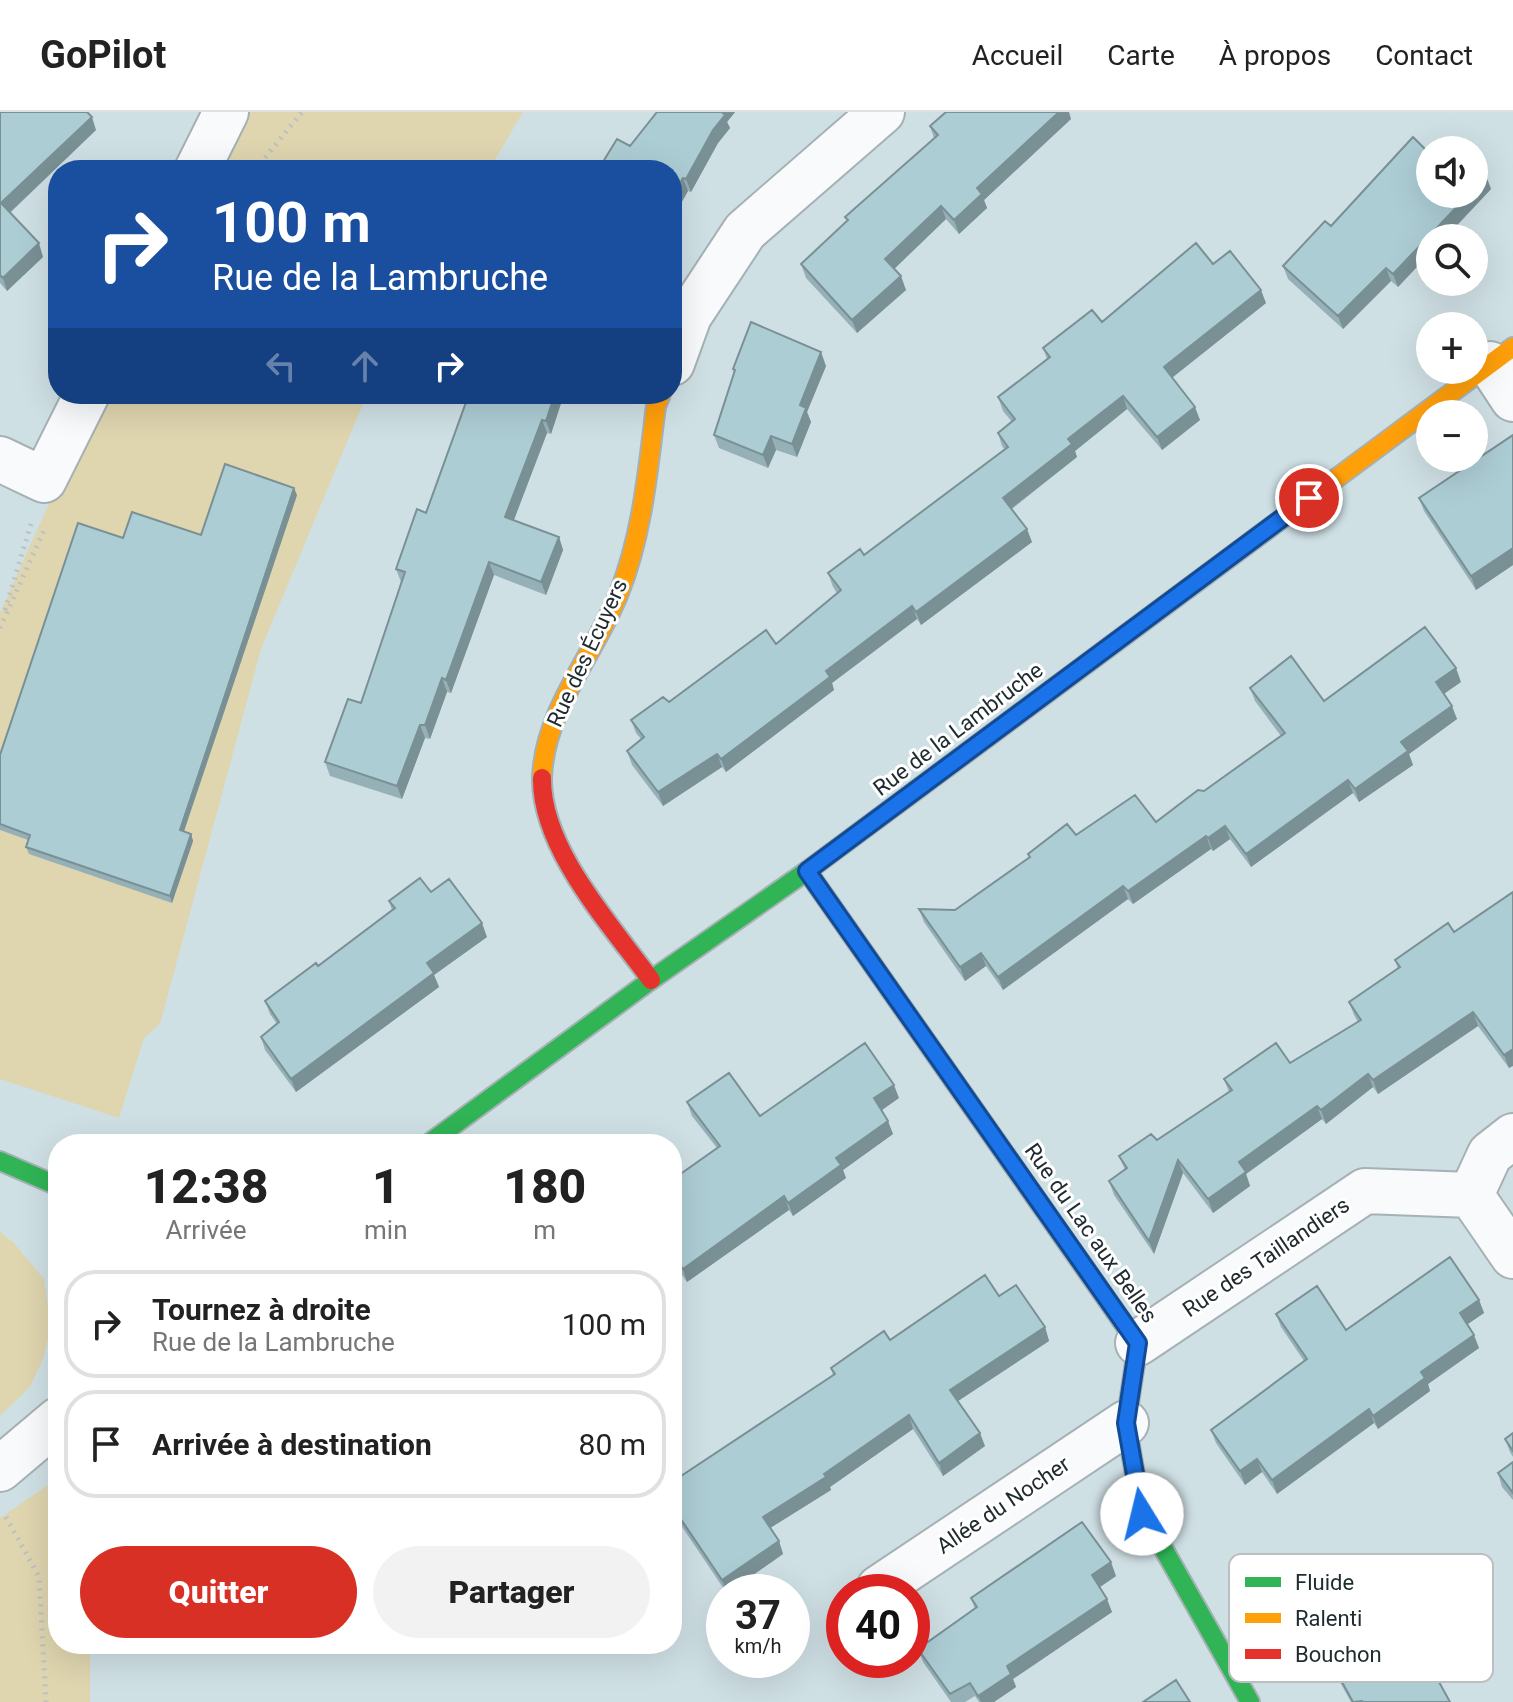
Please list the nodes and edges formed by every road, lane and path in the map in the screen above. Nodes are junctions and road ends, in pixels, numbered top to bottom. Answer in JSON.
{"nodes":[{"id":1,"x":226,"y":112,"type":"edge"},
{"id":2,"x":302,"y":112,"type":"edge"},
{"id":3,"x":882,"y":112,"type":"edge"},
{"id":4,"x":202,"y":160,"type":"edge"},
{"id":5,"x":263,"y":160,"type":"edge"},
{"id":6,"x":682,"y":335,"type":"edge"},
{"id":7,"x":1505,"y":370,"type":"edge"},
{"id":8,"x":82,"y":404,"type":"edge"},
{"id":9,"x":657,"y":404,"type":"edge"},
{"id":10,"x":0,"y":459,"type":"edge"},
{"id":11,"x":44,"y":480,"type":"junction"},
{"id":12,"x":0,"y":628,"type":"edge"},
{"id":13,"x":807,"y":871,"type":"junction"},
{"id":14,"x":651,"y":980,"type":"junction"},
{"id":15,"x":442,"y":1134,"type":"edge"},
{"id":16,"x":1513,"y":1136,"type":"edge"},
{"id":17,"x":0,"y":1161,"type":"edge"},
{"id":18,"x":48,"y":1182,"type":"edge"},
{"id":19,"x":1471,"y":1195,"type":"junction"},
{"id":20,"x":1513,"y":1256,"type":"edge"},
{"id":21,"x":1138,"y":1343,"type":"junction"},
{"id":22,"x":1126,"y":1423,"type":"junction"},
{"id":23,"x":48,"y":1428,"type":"edge"},
{"id":24,"x":0,"y":1469,"type":"edge"},
{"id":25,"x":0,"y":1506,"type":"edge"},
{"id":26,"x":900,"y":1574,"type":"edge"},
{"id":27,"x":1229,"y":1665,"type":"edge"},
{"id":28,"x":1239,"y":1682,"type":"edge"},
{"id":29,"x":46,"y":1702,"type":"edge"},
{"id":30,"x":1250,"y":1702,"type":"edge"}],
"edges":[{"from":1,"to":4,"type":"street"},
{"from":2,"to":5,"type":"path"},
{"from":3,"to":6,"type":"street"},
{"from":7,"to":13,"type":"street","name":"Rue de la Lambruche"},
{"from":8,"to":11,"type":"street"},
{"from":9,"to":14,"type":"street","name":"Rue des Écuyers"},
{"from":10,"to":11,"type":"street"},
{"from":11,"to":12,"type":"path"},
{"from":13,"to":14,"type":"street","name":"Rue de la Lambruche"},
{"from":13,"to":21,"type":"street","name":"Rue du Lac aux Belles"},
{"from":14,"to":15,"type":"street","name":"Rue de la Lambruche"},
{"from":16,"to":19,"type":"street"},
{"from":17,"to":18,"type":"street"},
{"from":19,"to":20,"type":"street"},
{"from":19,"to":21,"type":"street","name":"Rue des Taillandiers"},
{"from":21,"to":22,"type":"street","name":"Rue du Lac aux Belles"},
{"from":22,"to":26,"type":"street","name":"Allée du Nocher"},
{"from":22,"to":27,"type":"street","name":"Rue du Lac aux Belles"},
{"from":23,"to":24,"type":"street"},
{"from":25,"to":29,"type":"path"},
{"from":28,"to":30,"type":"street","name":"Rue du Lac aux Belles"}]}
